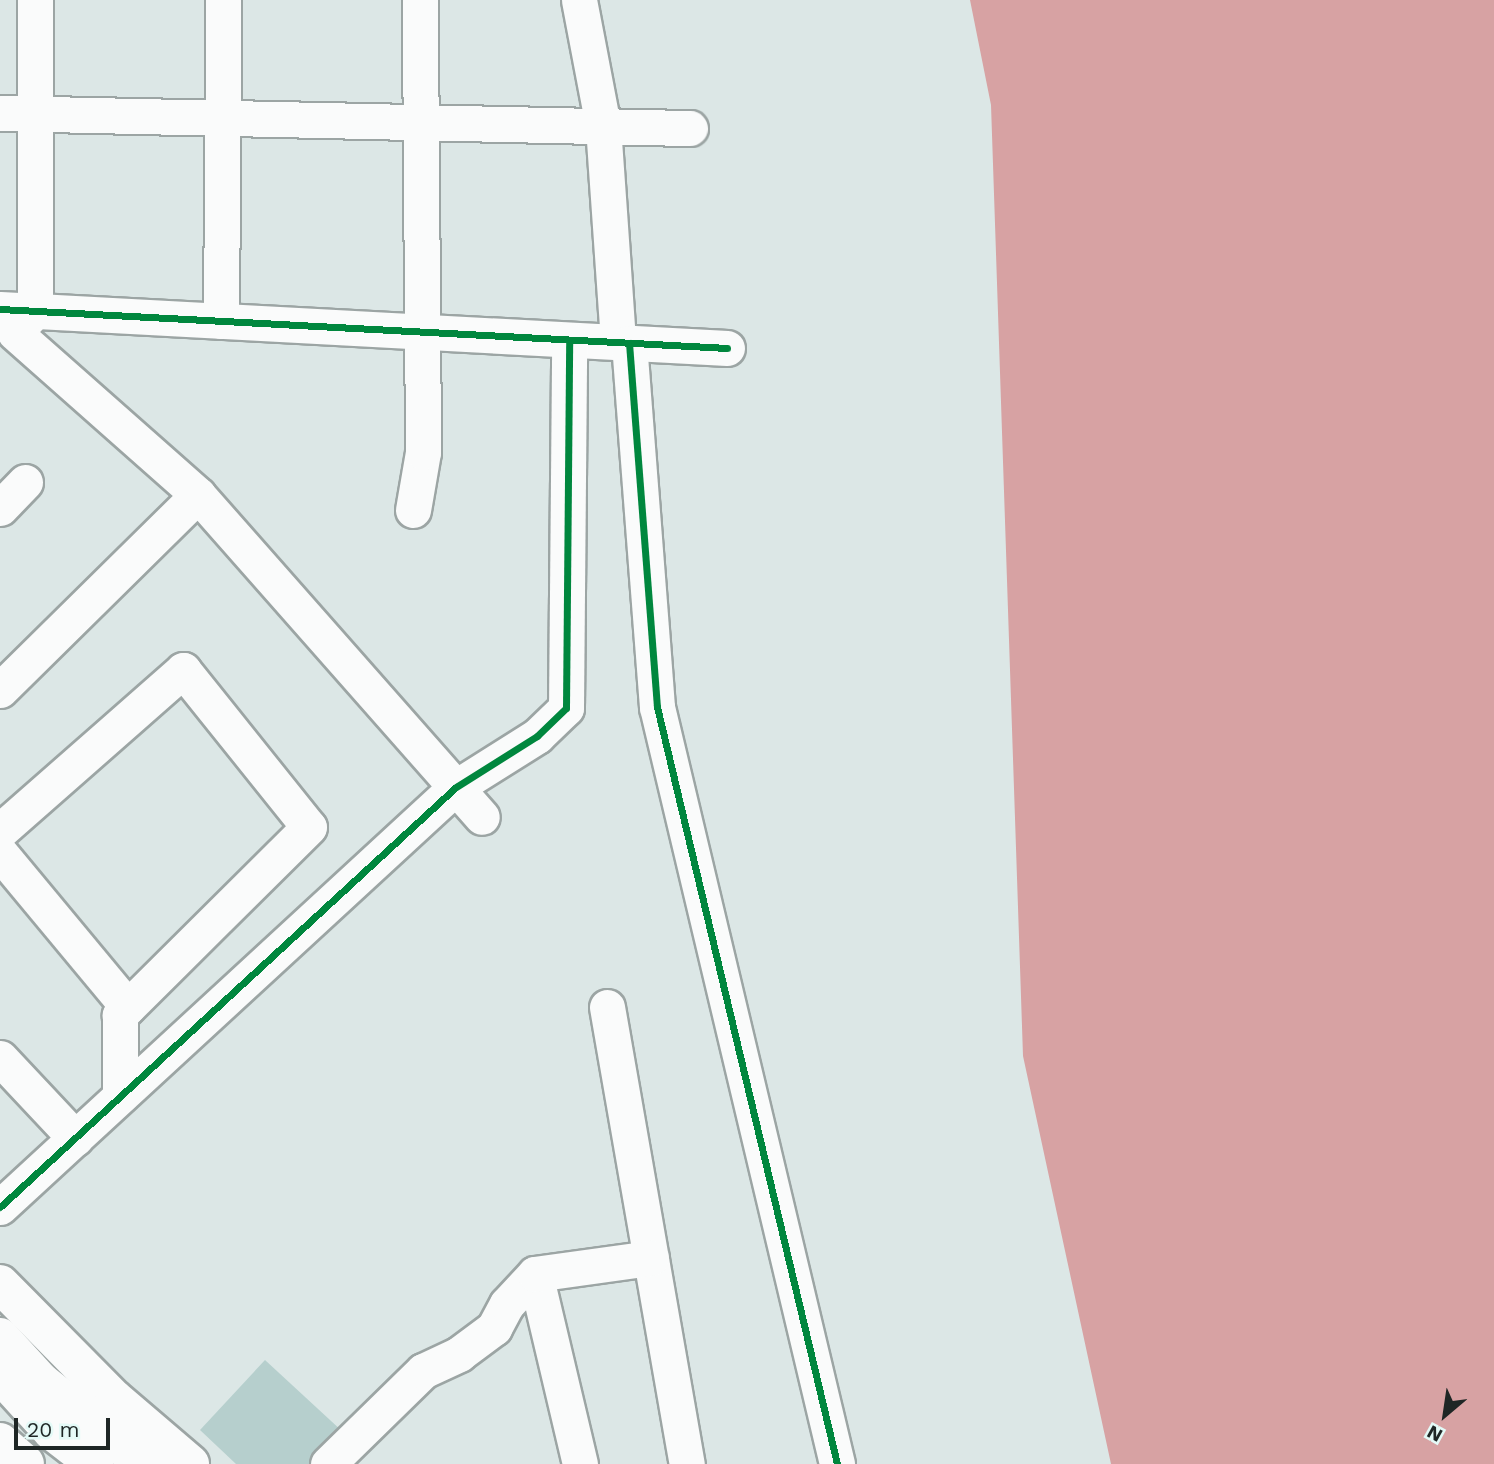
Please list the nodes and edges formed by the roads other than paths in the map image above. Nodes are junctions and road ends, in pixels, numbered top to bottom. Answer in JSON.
{"nodes":[{"id":1,"x":35,"y":0,"type":"edge"},
{"id":2,"x":223,"y":0,"type":"edge"},
{"id":3,"x":420,"y":0,"type":"edge"},
{"id":4,"x":579,"y":0,"type":"edge"},
{"id":5,"x":0,"y":113,"type":"edge"},
{"id":6,"x":35,"y":114,"type":"junction"},
{"id":7,"x":222,"y":118,"type":"junction"},
{"id":8,"x":421,"y":122,"type":"junction"},
{"id":9,"x":603,"y":126,"type":"junction"},
{"id":10,"x":690,"y":128,"type":"dead end"},
{"id":11,"x":220,"y":321,"type":"junction"},
{"id":12,"x":12,"y":325,"type":"edge"},
{"id":13,"x":422,"y":332,"type":"junction"},
{"id":14,"x":569,"y":340,"type":"junction"},
{"id":15,"x":624,"y":342,"type":"junction"},
{"id":16,"x":727,"y":348,"type":"dead end"},
{"id":17,"x":24,"y":482,"type":"dead end"},
{"id":18,"x":198,"y":495,"type":"junction"},
{"id":19,"x":0,"y":508,"type":"edge"},
{"id":20,"x":413,"y":510,"type":"dead end"},
{"id":21,"x":0,"y":690,"type":"edge"},
{"id":22,"x":456,"y":787,"type":"junction"},
{"id":23,"x":482,"y":817,"type":"dead end"},
{"id":24,"x":0,"y":831,"type":"edge"},
{"id":25,"x":0,"y":853,"type":"edge"},
{"id":26,"x":128,"y":1007,"type":"junction"},
{"id":27,"x":607,"y":1007,"type":"dead end"},
{"id":28,"x":0,"y":1058,"type":"edge"},
{"id":29,"x":120,"y":1096,"type":"junction"},
{"id":30,"x":75,"y":1138,"type":"junction"},
{"id":31,"x":0,"y":1207,"type":"edge"},
{"id":32,"x":651,"y":1258,"type":"junction"},
{"id":33,"x":535,"y":1273,"type":"junction"},
{"id":34,"x":0,"y":1284,"type":"edge"},
{"id":35,"x":0,"y":1337,"type":"edge"},
{"id":36,"x":0,"y":1374,"type":"edge"},
{"id":37,"x":0,"y":1442,"type":"edge"},
{"id":38,"x":25,"y":1464,"type":"edge"},
{"id":39,"x":95,"y":1464,"type":"edge"},
{"id":40,"x":145,"y":1464,"type":"edge"},
{"id":41,"x":190,"y":1464,"type":"edge"},
{"id":42,"x":328,"y":1464,"type":"edge"},
{"id":43,"x":580,"y":1464,"type":"edge"},
{"id":44,"x":687,"y":1464,"type":"edge"},
{"id":45,"x":837,"y":1464,"type":"edge"}],
"edges":[{"from":1,"to":6,"type":"street"},
{"from":2,"to":7,"type":"street"},
{"from":3,"to":8,"type":"street"},
{"from":4,"to":9,"type":"street"},
{"from":5,"to":6,"type":"street"},
{"from":6,"to":7,"type":"street"},
{"from":6,"to":12,"type":"street"},
{"from":7,"to":8,"type":"street"},
{"from":7,"to":11,"type":"street"},
{"from":8,"to":9,"type":"street"},
{"from":8,"to":13,"type":"street"},
{"from":9,"to":10,"type":"street"},
{"from":9,"to":15,"type":"street"},
{"from":11,"to":12,"type":"street"},
{"from":11,"to":13,"type":"street"},
{"from":12,"to":18,"type":"street"},
{"from":13,"to":14,"type":"street"},
{"from":13,"to":20,"type":"street"},
{"from":14,"to":15,"type":"street"},
{"from":14,"to":22,"type":"street"},
{"from":15,"to":16,"type":"street"},
{"from":15,"to":45,"type":"street"},
{"from":17,"to":19,"type":"street"},
{"from":18,"to":21,"type":"street"},
{"from":18,"to":22,"type":"street"},
{"from":22,"to":23,"type":"street"},
{"from":22,"to":29,"type":"street"},
{"from":24,"to":26,"type":"street"},
{"from":25,"to":26,"type":"street"},
{"from":26,"to":29,"type":"street"},
{"from":27,"to":32,"type":"street"},
{"from":28,"to":30,"type":"street"},
{"from":29,"to":30,"type":"street"},
{"from":30,"to":31,"type":"street"},
{"from":32,"to":33,"type":"street"},
{"from":32,"to":44,"type":"street"},
{"from":33,"to":42,"type":"street"},
{"from":33,"to":43,"type":"street"},
{"from":34,"to":41,"type":"main road"},
{"from":35,"to":40,"type":"main road"},
{"from":36,"to":39,"type":"main road"},
{"from":37,"to":38,"type":"main road"}]}
